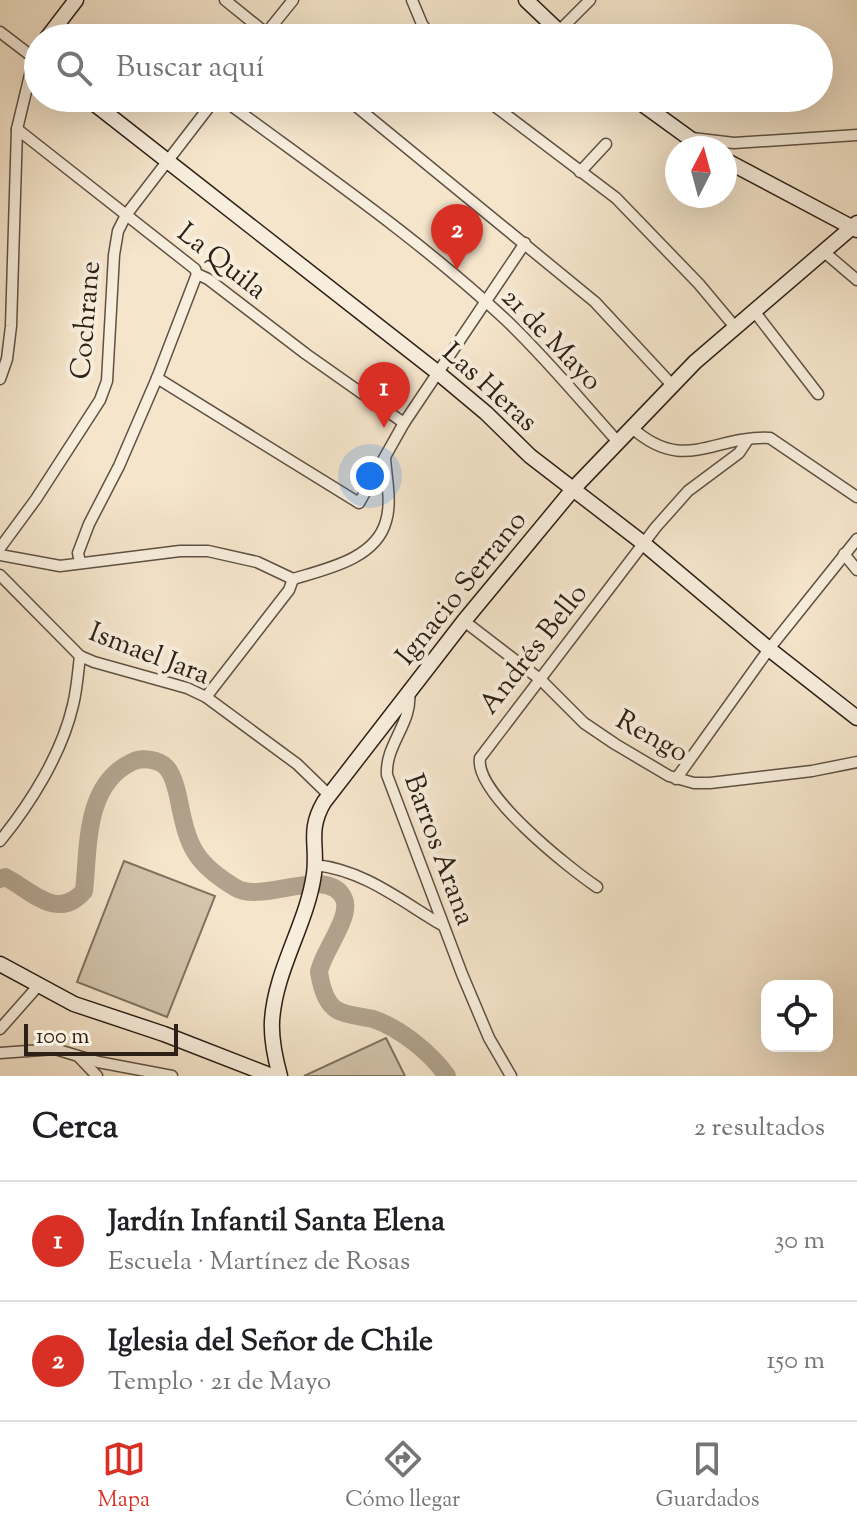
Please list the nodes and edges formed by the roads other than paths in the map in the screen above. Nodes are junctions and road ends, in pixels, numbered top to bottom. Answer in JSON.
{"nodes":[{"id":1,"x":76,"y":0,"type":"edge"},
{"id":2,"x":225,"y":0,"type":"edge"},
{"id":3,"x":293,"y":0,"type":"edge"},
{"id":4,"x":412,"y":0,"type":"edge"},
{"id":5,"x":526,"y":0,"type":"edge"},
{"id":6,"x":590,"y":0,"type":"edge"},
{"id":7,"x":58,"y":24,"type":"edge"},
{"id":8,"x":253,"y":24,"type":"edge"},
{"id":9,"x":276,"y":24,"type":"edge"},
{"id":10,"x":422,"y":24,"type":"edge"},
{"id":11,"x":551,"y":24,"type":"edge"},
{"id":12,"x":571,"y":24,"type":"edge"},
{"id":13,"x":0,"y":32,"type":"edge"},
{"id":14,"x":24,"y":48,"type":"edge"},
{"id":15,"x":24,"y":104,"type":"edge"},
{"id":16,"x":105,"y":112,"type":"edge"},
{"id":17,"x":207,"y":112,"type":"edge"},
{"id":18,"x":238,"y":112,"type":"edge"},
{"id":19,"x":363,"y":112,"type":"edge"},
{"id":20,"x":502,"y":112,"type":"edge"},
{"id":21,"x":653,"y":112,"type":"edge"},
{"id":22,"x":17,"y":129,"type":"junction"},
{"id":23,"x":857,"y":135,"type":"edge"},
{"id":24,"x":685,"y":136,"type":"edge"},
{"id":25,"x":737,"y":143,"type":"edge"},
{"id":26,"x":606,"y":144,"type":"dead end"},
{"id":27,"x":167,"y":159,"type":"junction"},
{"id":28,"x":737,"y":166,"type":"edge"},
{"id":29,"x":580,"y":172,"type":"junction"},
{"id":30,"x":126,"y":215,"type":"junction"},
{"id":31,"x":0,"y":227,"type":"edge"},
{"id":32,"x":855,"y":227,"type":"edge"},
{"id":33,"x":12,"y":232,"type":"junction"},
{"id":34,"x":525,"y":243,"type":"junction"},
{"id":35,"x":823,"y":251,"type":"junction"},
{"id":36,"x":197,"y":274,"type":"junction"},
{"id":37,"x":857,"y":280,"type":"edge"},
{"id":38,"x":485,"y":301,"type":"junction"},
{"id":39,"x":754,"y":311,"type":"junction"},
{"id":40,"x":735,"y":327,"type":"junction"},
{"id":41,"x":437,"y":372,"type":"junction"},
{"id":42,"x":157,"y":378,"type":"junction"},
{"id":43,"x":0,"y":379,"type":"edge"},
{"id":44,"x":672,"y":385,"type":"junction"},
{"id":45,"x":818,"y":394,"type":"dead end"},
{"id":46,"x":404,"y":423,"type":"junction"},
{"id":47,"x":631,"y":427,"type":"junction"},
{"id":48,"x":747,"y":441,"type":"junction"},
{"id":49,"x":618,"y":442,"type":"junction"},
{"id":50,"x":385,"y":456,"type":"junction"},
{"id":51,"x":574,"y":488,"type":"junction"},
{"id":52,"x":857,"y":497,"type":"edge"},
{"id":53,"x":857,"y":539,"type":"edge"},
{"id":54,"x":643,"y":543,"type":"junction"},
{"id":55,"x":0,"y":548,"type":"edge"},
{"id":56,"x":844,"y":554,"type":"junction"},
{"id":57,"x":0,"y":555,"type":"edge"},
{"id":58,"x":80,"y":562,"type":"junction"},
{"id":59,"x":857,"y":570,"type":"edge"},
{"id":60,"x":0,"y":575,"type":"edge"},
{"id":61,"x":293,"y":579,"type":"junction"},
{"id":62,"x":464,"y":621,"type":"junction"},
{"id":63,"x":769,"y":649,"type":"junction"},
{"id":64,"x":80,"y":656,"type":"junction"},
{"id":65,"x":541,"y":680,"type":"junction"},
{"id":66,"x":409,"y":692,"type":"junction"},
{"id":67,"x":206,"y":697,"type":"junction"},
{"id":68,"x":857,"y":718,"type":"edge"},
{"id":69,"x":857,"y":762,"type":"edge"},
{"id":70,"x":676,"y":779,"type":"junction"},
{"id":71,"x":329,"y":795,"type":"junction"},
{"id":72,"x":0,"y":841,"type":"edge"},
{"id":73,"x":314,"y":869,"type":"junction"},
{"id":74,"x":597,"y":887,"type":"dead end"},
{"id":75,"x":442,"y":925,"type":"junction"},
{"id":76,"x":0,"y":964,"type":"edge"},
{"id":77,"x":38,"y":986,"type":"junction"},
{"id":78,"x":0,"y":1029,"type":"edge"},
{"id":79,"x":0,"y":1053,"type":"edge"},
{"id":80,"x":77,"y":1055,"type":"junction"},
{"id":81,"x":97,"y":1076,"type":"edge"},
{"id":82,"x":172,"y":1076,"type":"edge"},
{"id":83,"x":272,"y":1076,"type":"edge"},
{"id":84,"x":280,"y":1076,"type":"edge"},
{"id":85,"x":511,"y":1076,"type":"edge"}],
"edges":[{"from":1,"to":7,"type":"street"},
{"from":2,"to":8,"type":"street"},
{"from":3,"to":9,"type":"street"},
{"from":4,"to":10,"type":"street"},
{"from":5,"to":11,"type":"street"},
{"from":6,"to":12,"type":"street"},
{"from":13,"to":14,"type":"street"},
{"from":15,"to":22,"type":"street"},
{"from":16,"to":27,"type":"street","name":"Las Heras"},
{"from":17,"to":27,"type":"street","name":"Cochrane"},
{"from":18,"to":38,"type":"street","name":"21 de Mayo"},
{"from":19,"to":34,"type":"street"},
{"from":20,"to":29,"type":"street"},
{"from":21,"to":24,"type":"street"},
{"from":22,"to":30,"type":"street","name":"La Quila"},
{"from":22,"to":33,"type":"street"},
{"from":23,"to":25,"type":"street"},
{"from":26,"to":29,"type":"street"},
{"from":27,"to":30,"type":"street","name":"Cochrane"},
{"from":27,"to":41,"type":"street","name":"Las Heras"},
{"from":28,"to":32,"type":"street"},
{"from":29,"to":40,"type":"street"},
{"from":30,"to":36,"type":"street","name":"La Quila"},
{"from":30,"to":55,"type":"street","name":"Cochrane"},
{"from":31,"to":33,"type":"street"},
{"from":32,"to":35,"type":"street","name":"Ignacio Serrano"},
{"from":33,"to":43,"type":"street"},
{"from":34,"to":38,"type":"street"},
{"from":34,"to":44,"type":"street"},
{"from":35,"to":37,"type":"street"},
{"from":35,"to":39,"type":"street","name":"Ignacio Serrano"},
{"from":36,"to":42,"type":"street"},
{"from":36,"to":46,"type":"street","name":"La Quila"},
{"from":38,"to":41,"type":"street"},
{"from":38,"to":49,"type":"street","name":"21 de Mayo"},
{"from":39,"to":40,"type":"street","name":"Ignacio Serrano"},
{"from":39,"to":45,"type":"street"},
{"from":40,"to":44,"type":"street","name":"Ignacio Serrano"},
{"from":41,"to":46,"type":"street"},
{"from":41,"to":51,"type":"street","name":"Las Heras"},
{"from":42,"to":50,"type":"street"},
{"from":42,"to":58,"type":"street"},
{"from":44,"to":47,"type":"street","name":"Ignacio Serrano"},
{"from":46,"to":50,"type":"street"},
{"from":47,"to":48,"type":"street"},
{"from":47,"to":49,"type":"street","name":"Ignacio Serrano"},
{"from":48,"to":52,"type":"street"},
{"from":48,"to":54,"type":"street","name":"Andrés Bello"},
{"from":49,"to":51,"type":"street","name":"Ignacio Serrano"},
{"from":50,"to":61,"type":"street"},
{"from":51,"to":54,"type":"street","name":"Las Heras"},
{"from":51,"to":62,"type":"street","name":"Ignacio Serrano"},
{"from":53,"to":56,"type":"street"},
{"from":54,"to":63,"type":"street","name":"Las Heras"},
{"from":54,"to":65,"type":"street","name":"Andrés Bello"},
{"from":56,"to":59,"type":"street"},
{"from":56,"to":63,"type":"street"},
{"from":57,"to":58,"type":"street"},
{"from":58,"to":61,"type":"street"},
{"from":60,"to":64,"type":"street","name":"Ismael Jara"},
{"from":61,"to":67,"type":"street"},
{"from":62,"to":65,"type":"street","name":"Rengo"},
{"from":62,"to":66,"type":"street","name":"Ignacio Serrano"},
{"from":63,"to":68,"type":"street","name":"Las Heras"},
{"from":63,"to":70,"type":"street"},
{"from":64,"to":67,"type":"street","name":"Ismael Jara"},
{"from":64,"to":72,"type":"street"},
{"from":65,"to":70,"type":"street","name":"Rengo"},
{"from":65,"to":74,"type":"street","name":"Andrés Bello"},
{"from":66,"to":71,"type":"street","name":"Ignacio Serrano"},
{"from":66,"to":75,"type":"street","name":"Barros Arana"},
{"from":67,"to":71,"type":"street","name":"Ismael Jara"},
{"from":69,"to":70,"type":"street","name":"Rengo"},
{"from":71,"to":73,"type":"street","name":"Ignacio Serrano"},
{"from":73,"to":75,"type":"street"},
{"from":73,"to":84,"type":"street","name":"Ignacio Serrano"},
{"from":75,"to":85,"type":"street","name":"Barros Arana"},
{"from":76,"to":77,"type":"street"},
{"from":77,"to":78,"type":"street"},
{"from":77,"to":83,"type":"street"},
{"from":79,"to":80,"type":"street"},
{"from":80,"to":81,"type":"street"},
{"from":80,"to":82,"type":"street"}]}
